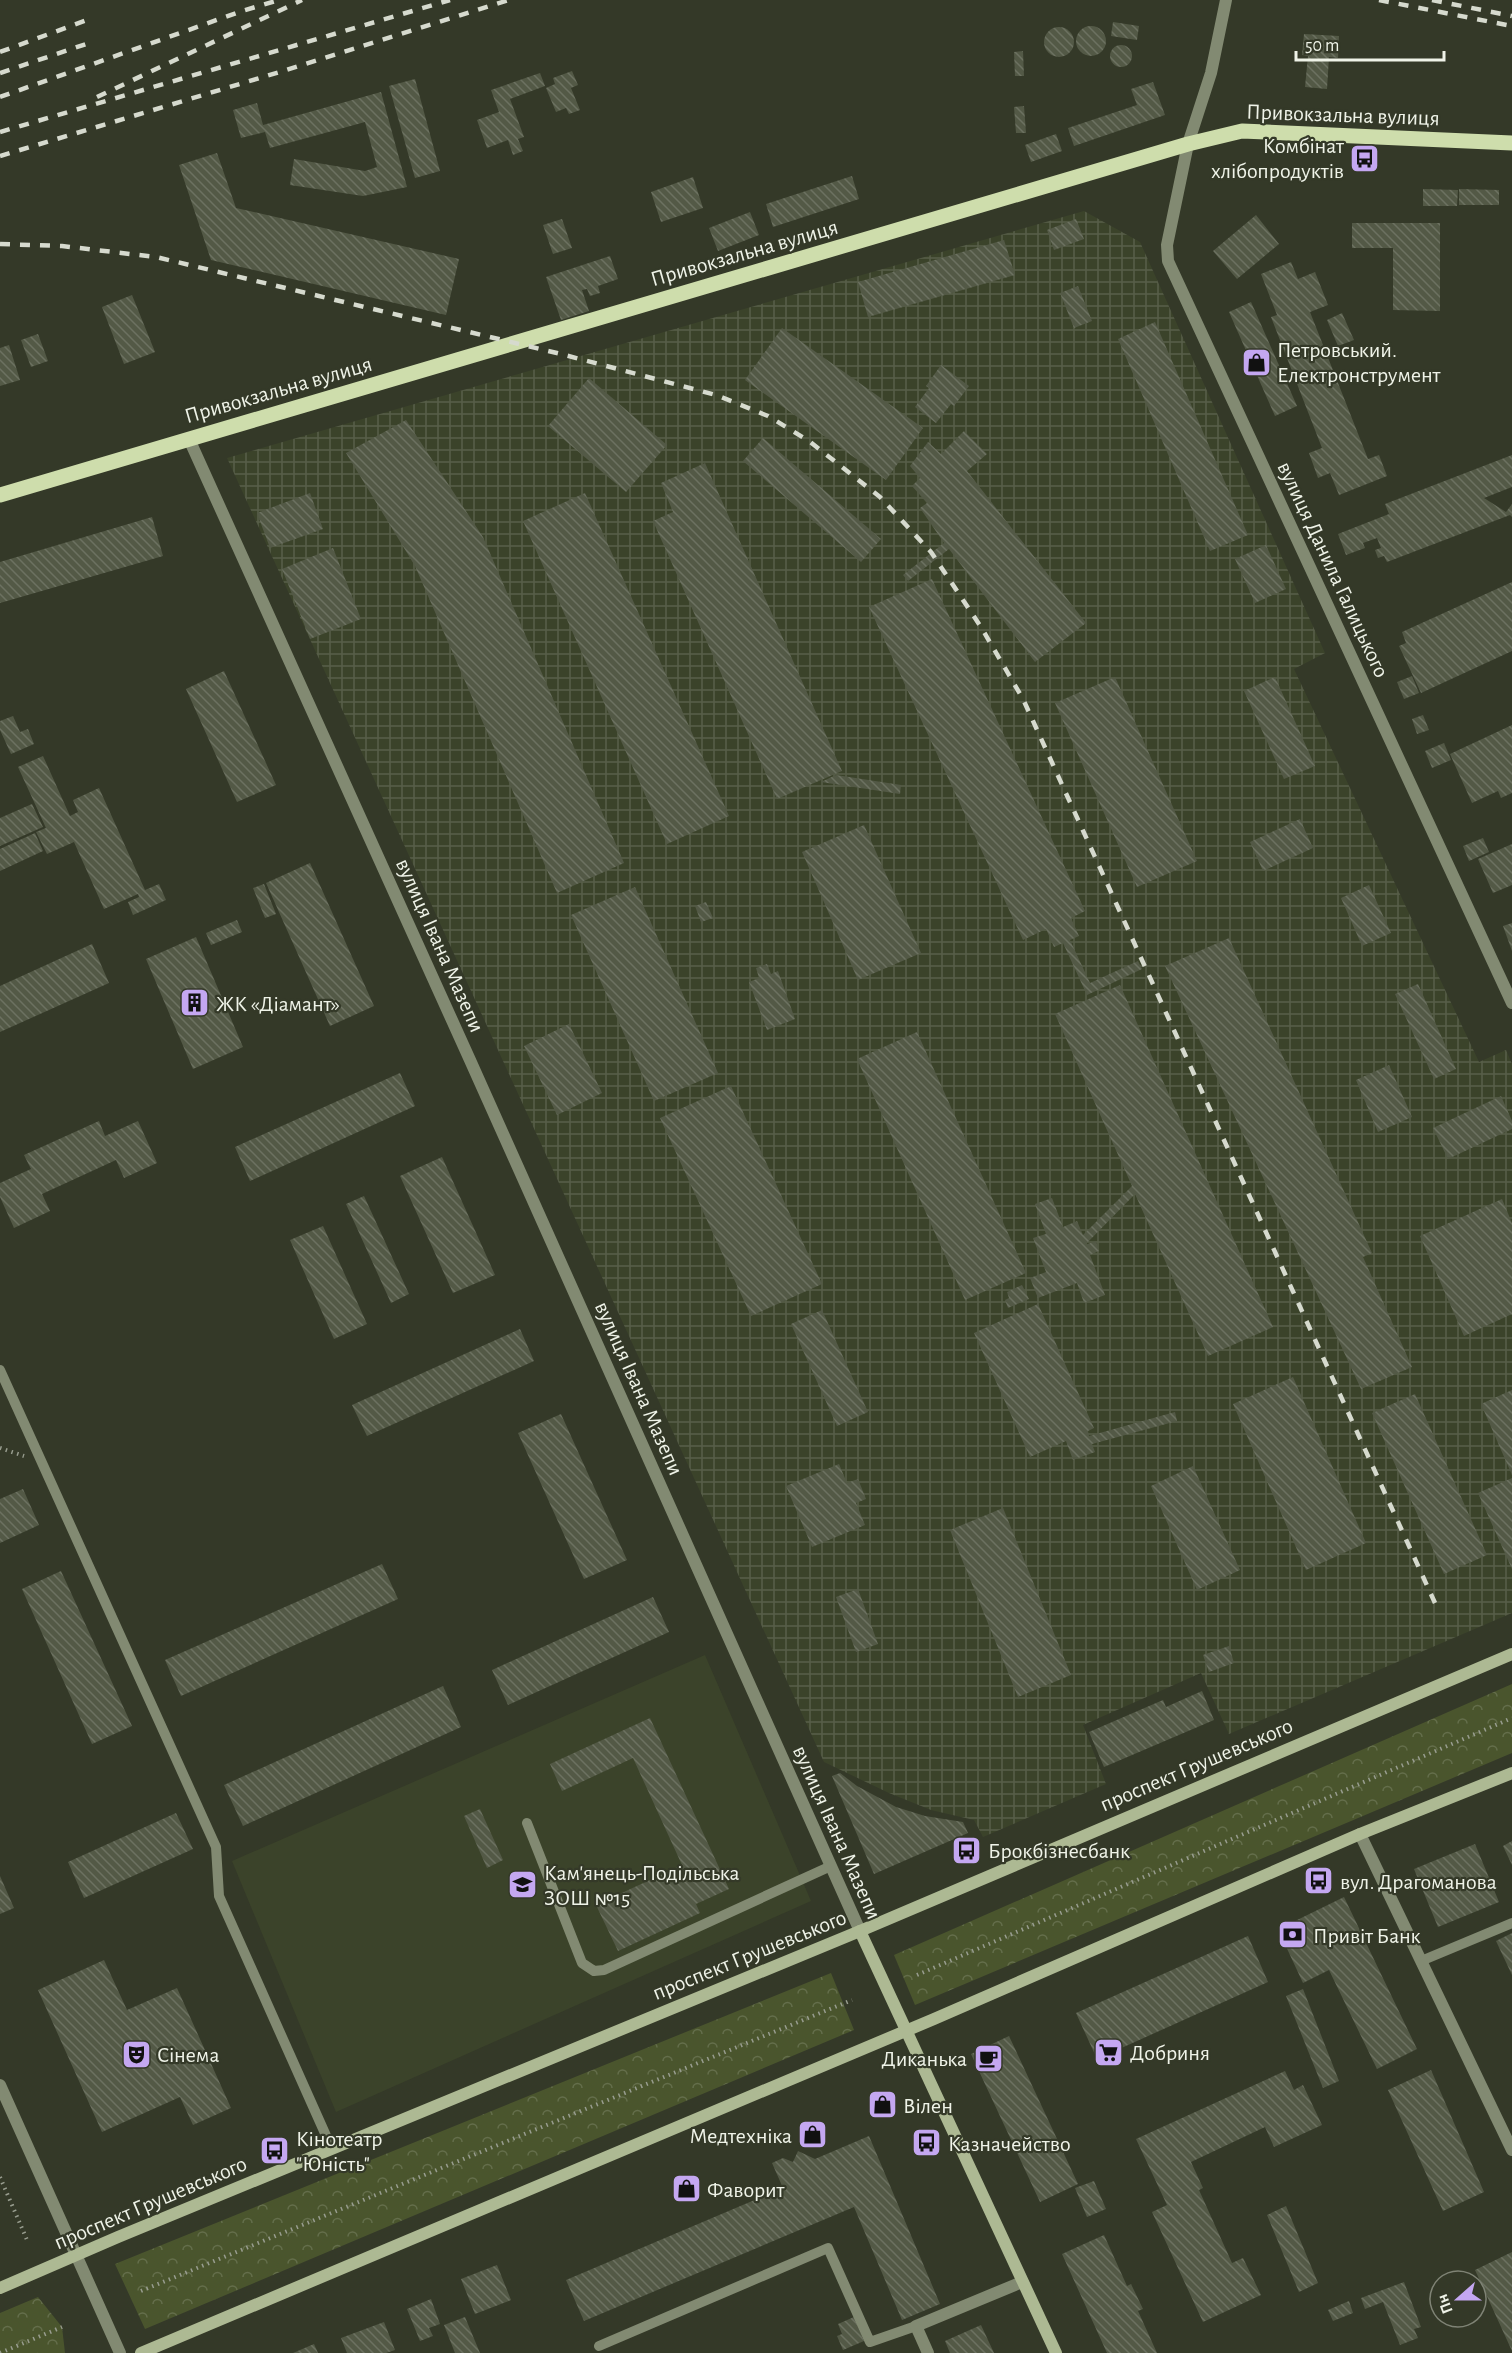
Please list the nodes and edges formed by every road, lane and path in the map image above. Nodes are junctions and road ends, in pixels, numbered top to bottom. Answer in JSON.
{"nodes":[{"id":1,"x":1226,"y":0,"type":"edge"},
{"id":2,"x":1512,"y":142,"type":"edge"},
{"id":3,"x":1188,"y":144,"type":"junction"},
{"id":4,"x":189,"y":439,"type":"junction"},
{"id":5,"x":0,"y":495,"type":"edge"},
{"id":6,"x":1512,"y":1003,"type":"edge"},
{"id":7,"x":0,"y":1370,"type":"edge"},
{"id":8,"x":1512,"y":1654,"type":"edge"},
{"id":9,"x":1512,"y":1718,"type":"edge"},
{"id":10,"x":1512,"y":1773,"type":"edge"},
{"id":11,"x":527,"y":1823,"type":"dead end"},
{"id":12,"x":1360,"y":1834,"type":"junction"},
{"id":13,"x":831,"y":1866,"type":"junction"},
{"id":14,"x":1512,"y":1923,"type":"edge"},
{"id":15,"x":860,"y":1931,"type":"junction"},
{"id":16,"x":1422,"y":1961,"type":"junction"},
{"id":17,"x":917,"y":1975,"type":"dead end"},
{"id":18,"x":852,"y":2000,"type":"dead end"},
{"id":19,"x":905,"y":2031,"type":"junction"},
{"id":20,"x":0,"y":2085,"type":"edge"},
{"id":21,"x":332,"y":2149,"type":"junction"},
{"id":22,"x":1512,"y":2150,"type":"edge"},
{"id":23,"x":0,"y":2177,"type":"edge"},
{"id":24,"x":27,"y":2240,"type":"dead end"},
{"id":25,"x":76,"y":2255,"type":"junction"},
{"id":26,"x":1022,"y":2282,"type":"junction"},
{"id":27,"x":0,"y":2288,"type":"edge"},
{"id":28,"x":141,"y":2291,"type":"dead end"},
{"id":29,"x":916,"y":2326,"type":"junction"},
{"id":30,"x":62,"y":2327,"type":"dead end"},
{"id":31,"x":599,"y":2346,"type":"dead end"},
{"id":32,"x":0,"y":2353,"type":"edge"},
{"id":33,"x":120,"y":2353,"type":"edge"},
{"id":34,"x":141,"y":2353,"type":"edge"},
{"id":35,"x":928,"y":2353,"type":"edge"},
{"id":36,"x":1056,"y":2353,"type":"edge"}],
"edges":[{"from":1,"to":3,"type":"street","name":"вулиця Данила Галицького"},
{"from":2,"to":3,"type":"main road","name":"Привокзальна вулиця"},
{"from":3,"to":4,"type":"main road","name":"Привокзальна вулиця"},
{"from":3,"to":6,"type":"street","name":"вулиця Данила Галицького"},
{"from":4,"to":5,"type":"main road","name":"Привокзальна вулиця"},
{"from":4,"to":13,"type":"street","name":"вулиця Івана Мазепи"},
{"from":7,"to":21,"type":"lane"},
{"from":8,"to":15,"type":"main road","name":"проспект Грушевського"},
{"from":9,"to":17,"type":"path"},
{"from":10,"to":12,"type":"main road"},
{"from":11,"to":13,"type":"lane"},
{"from":12,"to":16,"type":"street"},
{"from":12,"to":19,"type":"main road"},
{"from":13,"to":15,"type":"street","name":"вулиця Івана Мазепи"},
{"from":14,"to":16,"type":"lane"},
{"from":15,"to":19,"type":"main road","name":"вулиця Івана Мазепи"},
{"from":15,"to":21,"type":"main road","name":"проспект Грушевського"},
{"from":16,"to":22,"type":"street"},
{"from":18,"to":28,"type":"path"},
{"from":19,"to":26,"type":"main road","name":"вулиця Івана Мазепи"},
{"from":19,"to":34,"type":"main road"},
{"from":20,"to":25,"type":"street"},
{"from":21,"to":25,"type":"main road","name":"проспект Грушевського"},
{"from":23,"to":24,"type":"path"},
{"from":25,"to":27,"type":"main road","name":"проспект Грушевського"},
{"from":25,"to":33,"type":"street"},
{"from":26,"to":29,"type":"street"},
{"from":26,"to":36,"type":"main road","name":"вулиця Івана Мазепи"},
{"from":29,"to":31,"type":"lane"},
{"from":29,"to":35,"type":"street"},
{"from":30,"to":32,"type":"path"}]}
